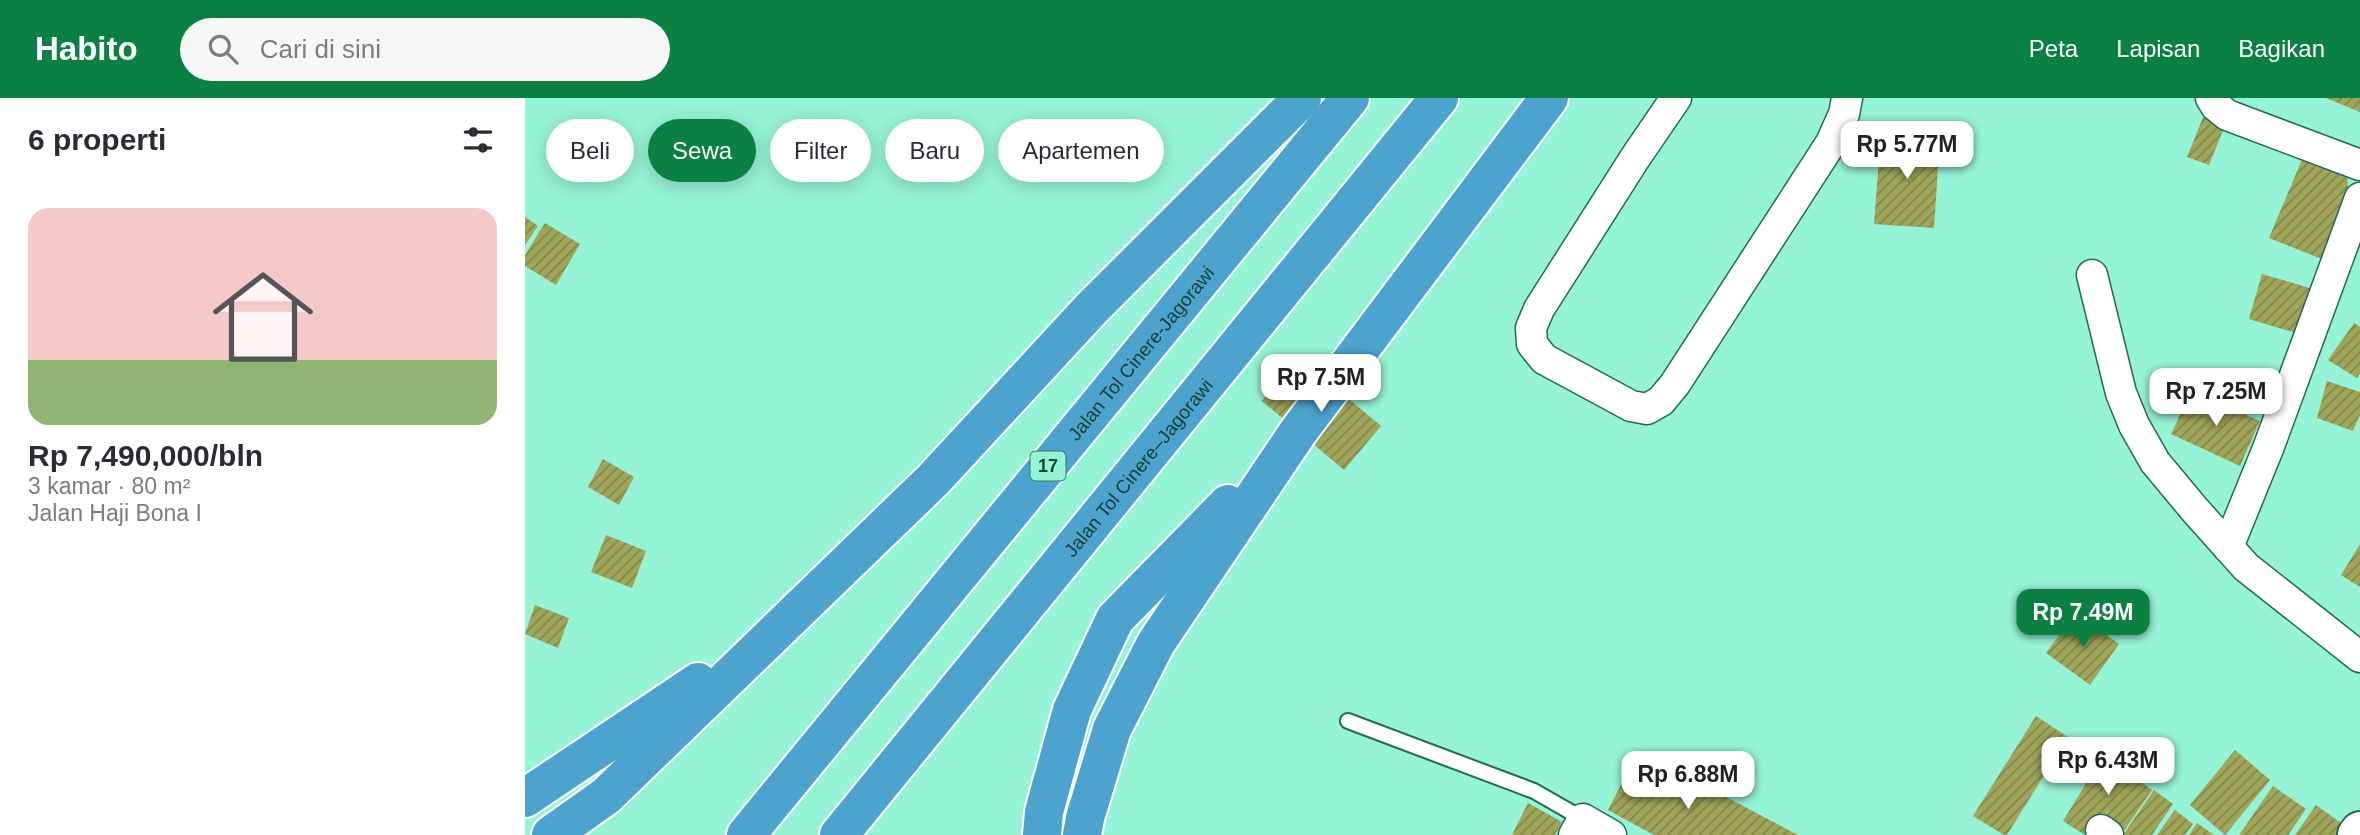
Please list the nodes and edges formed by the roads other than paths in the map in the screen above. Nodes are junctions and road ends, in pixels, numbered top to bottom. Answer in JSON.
{"nodes":[{"id":1,"x":1302,"y":98,"type":"edge"},
{"id":2,"x":1350,"y":98,"type":"edge"},
{"id":3,"x":1439,"y":98,"type":"edge"},
{"id":4,"x":1549,"y":98,"type":"edge"},
{"id":5,"x":1676,"y":98,"type":"edge"},
{"id":6,"x":1847,"y":98,"type":"edge"},
{"id":7,"x":2211,"y":98,"type":"edge"},
{"id":8,"x":2360,"y":165,"type":"edge"},
{"id":9,"x":2360,"y":198,"type":"edge"},
{"id":10,"x":2092,"y":275,"type":"dead end"},
{"id":11,"x":1298,"y":432,"type":"junction"},
{"id":12,"x":2228,"y":547,"type":"junction"},
{"id":13,"x":781,"y":626,"type":"junction"},
{"id":14,"x":2360,"y":657,"type":"edge"},
{"id":15,"x":1348,"y":721,"type":"dead end"},
{"id":16,"x":525,"y":798,"type":"edge"},
{"id":17,"x":1579,"y":827,"type":"edge"},
{"id":18,"x":551,"y":835,"type":"edge"},
{"id":19,"x":746,"y":835,"type":"edge"},
{"id":20,"x":839,"y":835,"type":"edge"},
{"id":21,"x":1042,"y":835,"type":"edge"},
{"id":22,"x":1082,"y":835,"type":"edge"},
{"id":23,"x":1611,"y":835,"type":"edge"}],
"edges":[{"from":1,"to":13,"type":"highway"},
{"from":2,"to":19,"type":"highway","name":"Jalan Tol Cinere-Jagorawi","number":"17"},
{"from":3,"to":20,"type":"highway","name":"Jalan Tol Cinere–Jagorawi"},
{"from":4,"to":11,"type":"highway"},
{"from":5,"to":6,"type":"street"},
{"from":7,"to":8,"type":"street"},
{"from":9,"to":12,"type":"street"},
{"from":10,"to":12,"type":"street"},
{"from":11,"to":21,"type":"highway"},
{"from":11,"to":22,"type":"highway"},
{"from":12,"to":14,"type":"street"},
{"from":13,"to":16,"type":"highway"},
{"from":13,"to":18,"type":"highway"},
{"from":15,"to":17,"type":"lane"},
{"from":17,"to":23,"type":"street"}]}
